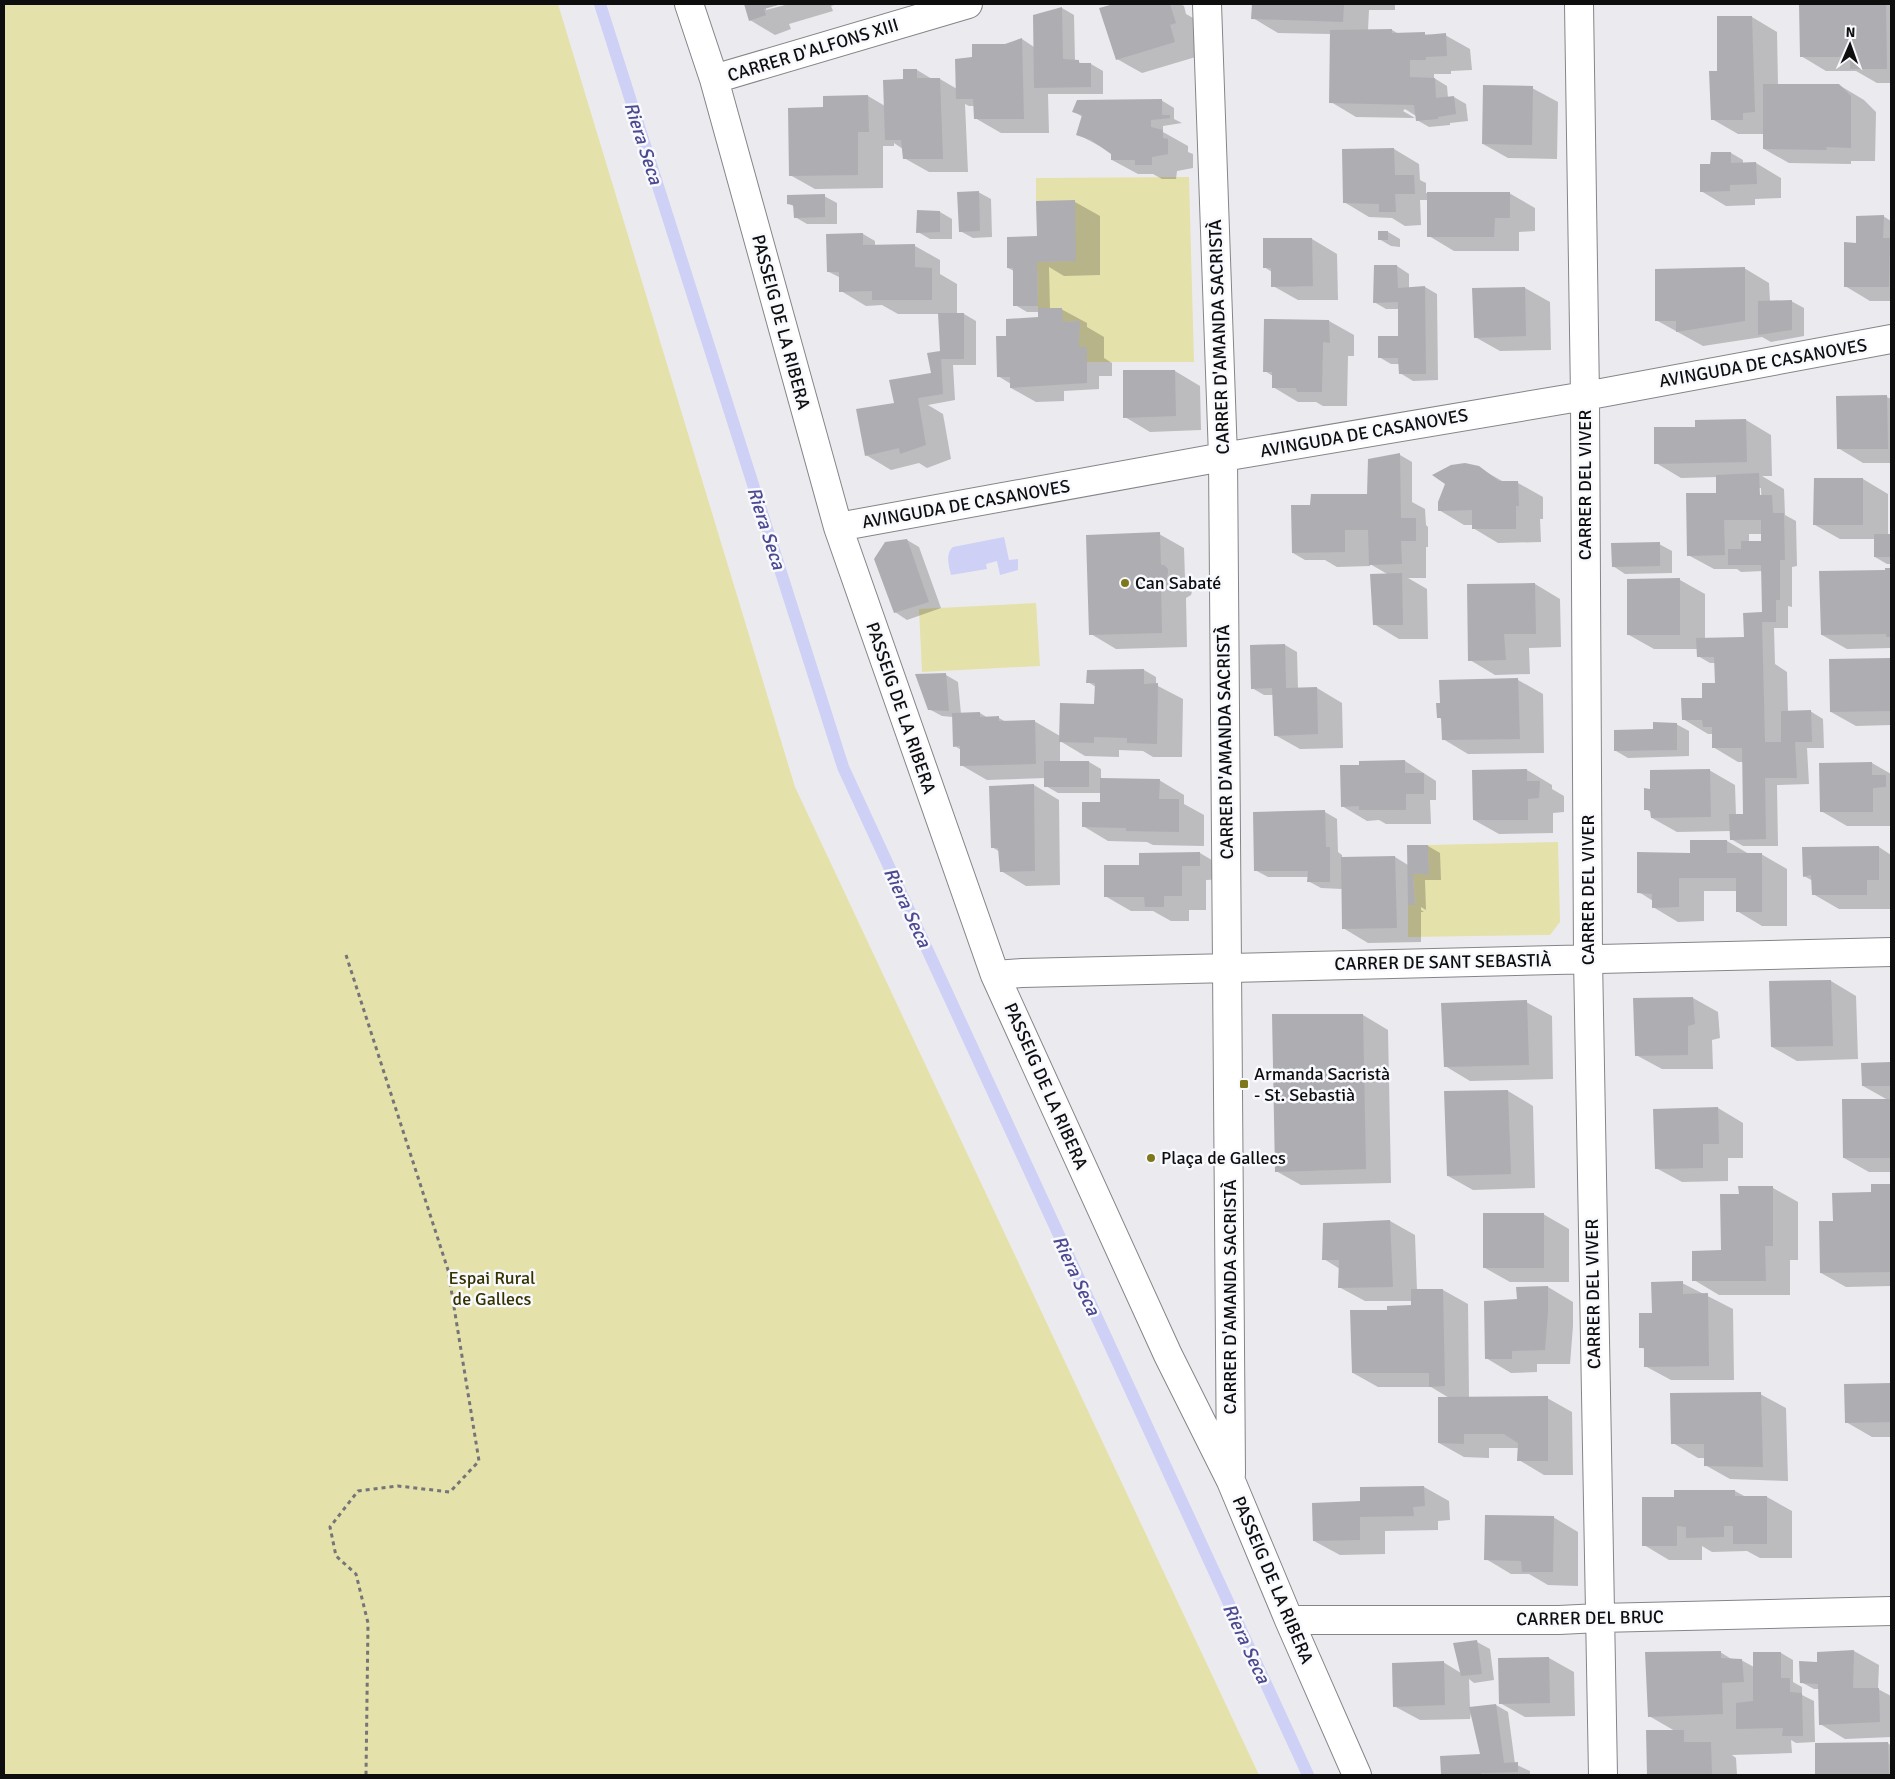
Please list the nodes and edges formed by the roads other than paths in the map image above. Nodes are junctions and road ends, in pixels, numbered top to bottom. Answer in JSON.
{"nodes":[{"id":1,"x":689,"y":4,"type":"edge"},
{"id":2,"x":968,"y":4,"type":"edge"},
{"id":3,"x":1207,"y":4,"type":"edge"},
{"id":4,"x":1579,"y":4,"type":"edge"},
{"id":5,"x":714,"y":80,"type":"junction"},
{"id":6,"x":1891,"y":339,"type":"edge"},
{"id":7,"x":1585,"y":396,"type":"junction"},
{"id":8,"x":1223,"y":457,"type":"junction"},
{"id":9,"x":838,"y":527,"type":"junction"},
{"id":10,"x":1891,"y":952,"type":"edge"},
{"id":11,"x":1588,"y":958,"type":"junction"},
{"id":12,"x":1227,"y":967,"type":"junction"},
{"id":13,"x":995,"y":975,"type":"junction"},
{"id":14,"x":1230,"y":1373,"type":"junction"},
{"id":15,"x":1184,"y":1387,"type":"junction"},
{"id":16,"x":1231,"y":1481,"type":"junction"},
{"id":17,"x":1891,"y":1611,"type":"edge"},
{"id":18,"x":1599,"y":1618,"type":"junction"},
{"id":19,"x":1289,"y":1620,"type":"junction"},
{"id":20,"x":1358,"y":1775,"type":"edge"},
{"id":21,"x":1603,"y":1775,"type":"edge"}],
"edges":[{"from":1,"to":5,"type":"street","name":"PASSEIG DE LA RIBERA"},
{"from":2,"to":5,"type":"street","name":"CARRER D'ALFONS XIII"},
{"from":3,"to":8,"type":"street","name":"CARRER D'AMANDA SACRISTÀ"},
{"from":4,"to":7,"type":"street","name":"CARRER DEL VIVER"},
{"from":5,"to":9,"type":"street","name":"PASSEIG DE LA RIBERA"},
{"from":6,"to":7,"type":"street","name":"AVINGUDA DE CASANOVES"},
{"from":7,"to":8,"type":"street","name":"AVINGUDA DE CASANOVES"},
{"from":7,"to":11,"type":"street","name":"CARRER DEL VIVER"},
{"from":8,"to":9,"type":"street","name":"AVINGUDA DE CASANOVES"},
{"from":8,"to":12,"type":"street","name":"CARRER D'AMANDA SACRISTÀ"},
{"from":9,"to":13,"type":"street","name":"PASSEIG DE LA RIBERA"},
{"from":10,"to":11,"type":"street","name":"CARRER DE SANT SEBASTIÀ"},
{"from":11,"to":12,"type":"street","name":"CARRER DE SANT SEBASTIÀ"},
{"from":11,"to":18,"type":"street","name":"CARRER DEL VIVER"},
{"from":12,"to":13,"type":"street","name":"CARRER DE SANT SEBASTIÀ"},
{"from":12,"to":14,"type":"street","name":"CARRER D'AMANDA SACRISTÀ"},
{"from":13,"to":15,"type":"street","name":"PASSEIG DE LA RIBERA"},
{"from":14,"to":15,"type":"street"},
{"from":14,"to":16,"type":"street","name":"CARRER D'AMANDA SACRISTÀ"},
{"from":15,"to":16,"type":"street","name":"PASSEIG DE LA RIBERA"},
{"from":16,"to":19,"type":"street","name":"PASSEIG DE LA RIBERA"},
{"from":17,"to":18,"type":"street","name":"CARRER DEL BRUC"},
{"from":18,"to":19,"type":"street","name":"CARRER DEL BRUC"},
{"from":18,"to":21,"type":"street","name":"CARRER DEL VIVER"},
{"from":19,"to":20,"type":"street","name":"PASSEIG DE LA RIBERA"}]}
